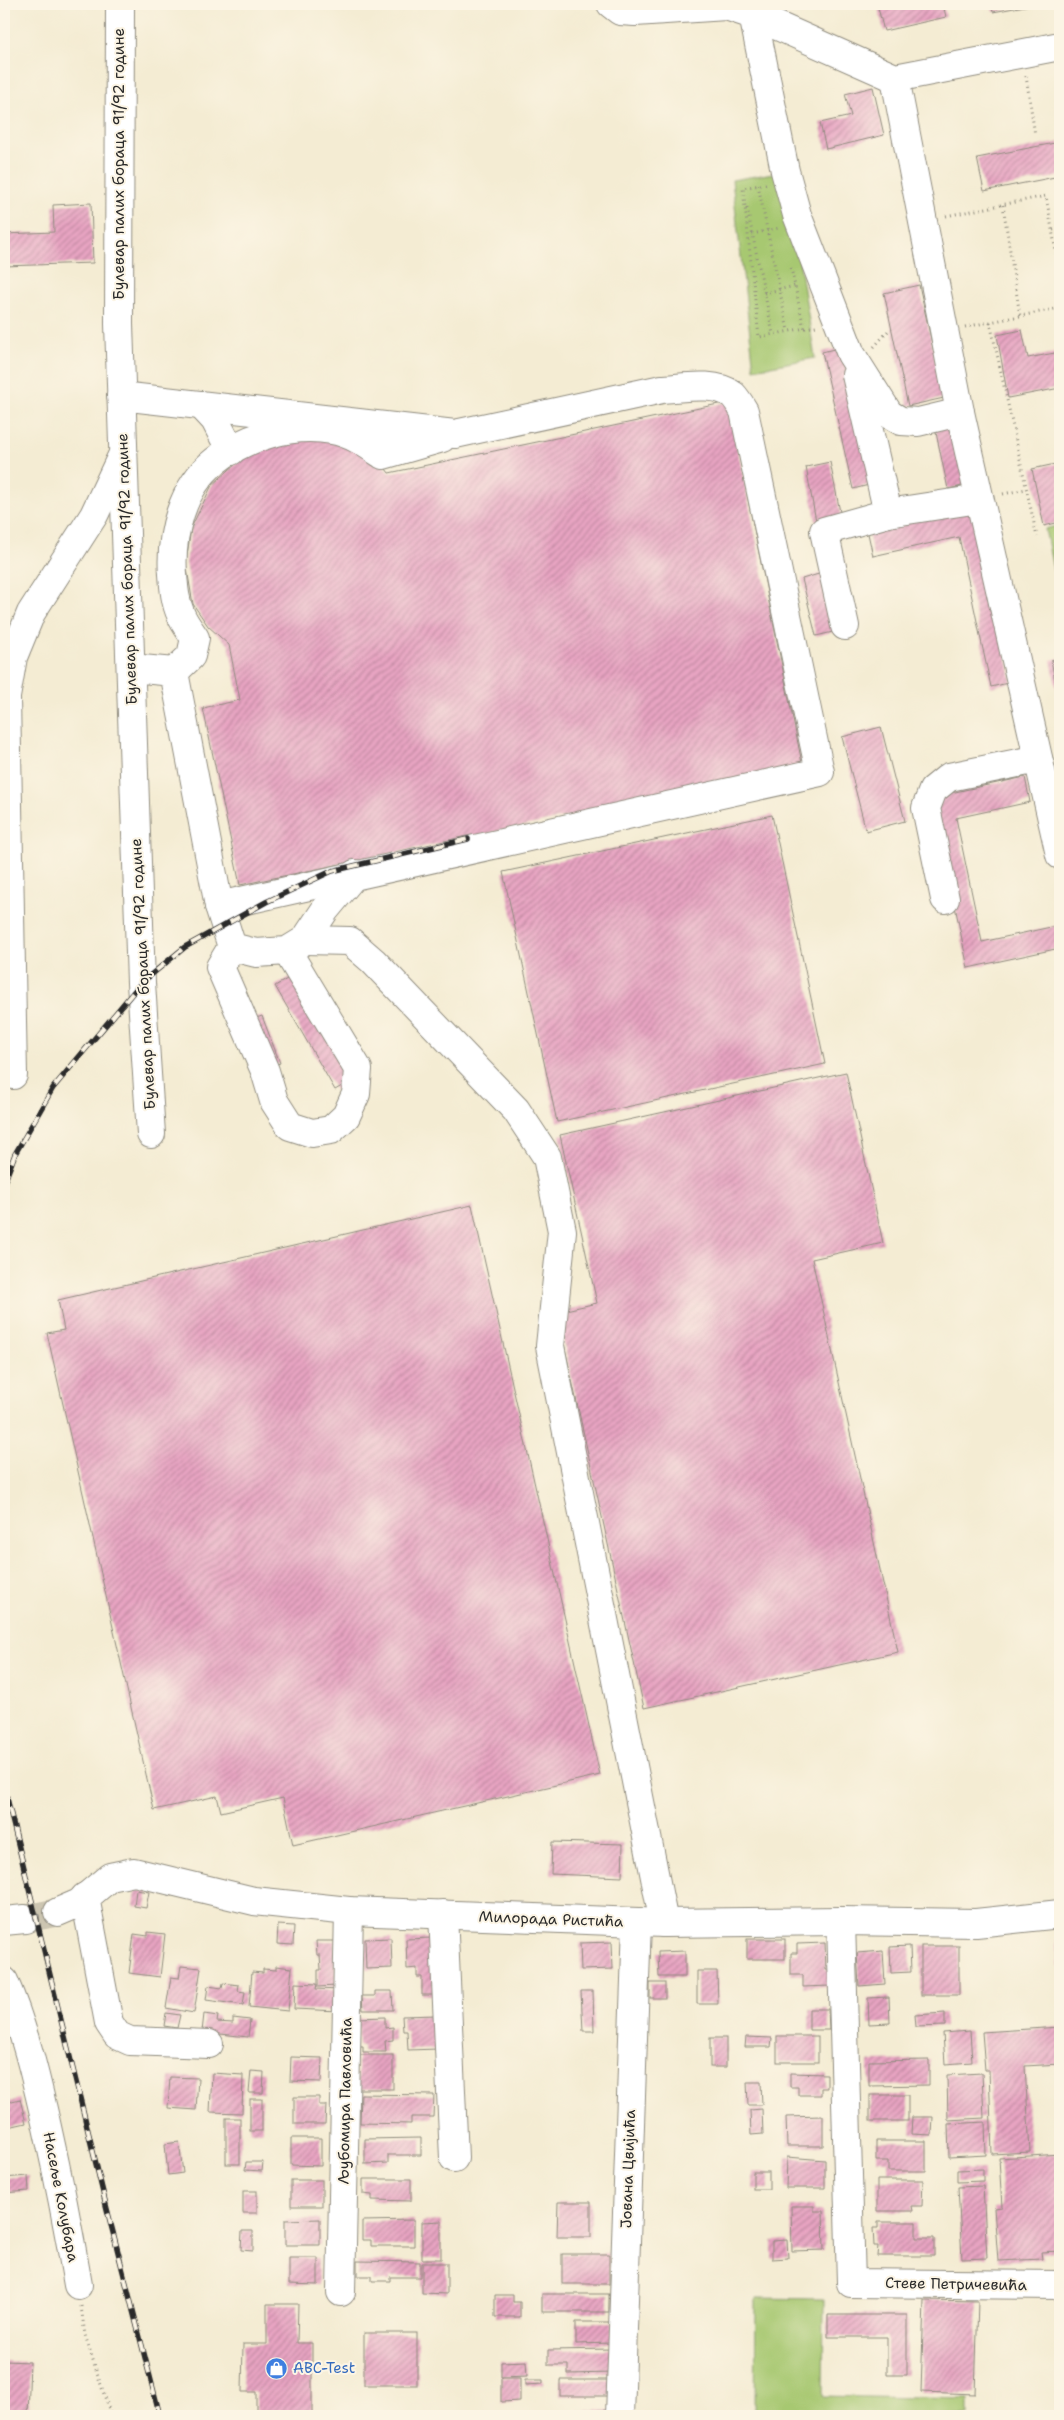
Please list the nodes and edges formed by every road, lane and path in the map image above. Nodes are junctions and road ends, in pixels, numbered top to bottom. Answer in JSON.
{"nodes":[{"id":1,"x":120,"y":4,"type":"edge"},
{"id":2,"x":611,"y":4,"type":"edge"},
{"id":3,"x":753,"y":15,"type":"junction"},
{"id":4,"x":1060,"y":46,"type":"edge"},
{"id":5,"x":1022,"y":54,"type":"junction"},
{"id":6,"x":896,"y":78,"type":"junction"},
{"id":7,"x":1035,"y":135,"type":"dead end"},
{"id":8,"x":772,"y":182,"type":"dead end"},
{"id":9,"x":758,"y":185,"type":"junction"},
{"id":10,"x":743,"y":188,"type":"junction"},
{"id":11,"x":1002,"y":205,"type":"junction"},
{"id":12,"x":780,"y":218,"type":"dead end"},
{"id":13,"x":923,"y":221,"type":"junction"},
{"id":14,"x":1060,"y":228,"type":"edge"},
{"id":15,"x":1052,"y":230,"type":"junction"},
{"id":16,"x":767,"y":231,"type":"junction"},
{"id":17,"x":752,"y":234,"type":"junction"},
{"id":18,"x":790,"y":266,"type":"dead end"},
{"id":19,"x":1060,"y":274,"type":"edge"},
{"id":20,"x":795,"y":286,"type":"junction"},
{"id":21,"x":779,"y":290,"type":"junction"},
{"id":22,"x":764,"y":293,"type":"junction"},
{"id":23,"x":1060,"y":308,"type":"edge"},
{"id":24,"x":1020,"y":316,"type":"junction"},
{"id":25,"x":838,"y":322,"type":"junction"},
{"id":26,"x":990,"y":322,"type":"junction"},
{"id":27,"x":804,"y":328,"type":"junction"},
{"id":28,"x":788,"y":331,"type":"junction"},
{"id":29,"x":944,"y":332,"type":"junction"},
{"id":30,"x":773,"y":334,"type":"junction"},
{"id":31,"x":851,"y":354,"type":"junction"},
{"id":32,"x":121,"y":396,"type":"junction"},
{"id":33,"x":201,"y":405,"type":"junction"},
{"id":34,"x":960,"y":412,"type":"junction"},
{"id":35,"x":455,"y":434,"type":"junction"},
{"id":36,"x":231,"y":451,"type":"junction"},
{"id":37,"x":123,"y":454,"type":"junction"},
{"id":38,"x":979,"y":499,"type":"junction"},
{"id":39,"x":888,"y":513,"type":"junction"},
{"id":40,"x":1037,"y":537,"type":"dead end"},
{"id":41,"x":845,"y":626,"type":"dead end"},
{"id":42,"x":131,"y":668,"type":"junction"},
{"id":43,"x":174,"y":672,"type":"junction"},
{"id":44,"x":1038,"y":759,"type":"junction"},
{"id":45,"x":1060,"y":855,"type":"edge"},
{"id":46,"x":356,"y":874,"type":"junction"},
{"id":47,"x":945,"y":899,"type":"dead end"},
{"id":48,"x":219,"y":906,"type":"junction"},
{"id":49,"x":296,"y":946,"type":"junction"},
{"id":50,"x":232,"y":947,"type":"junction"},
{"id":51,"x":13,"y":1075,"type":"dead end"},
{"id":52,"x":151,"y":1134,"type":"dead end"},
{"id":53,"x":85,"y":1897,"type":"junction"},
{"id":54,"x":349,"y":1911,"type":"junction"},
{"id":55,"x":58,"y":1912,"type":"tunnel mouth"},
{"id":56,"x":443,"y":1914,"type":"junction"},
{"id":57,"x":1060,"y":1914,"type":"edge"},
{"id":58,"x":841,"y":1921,"type":"junction"},
{"id":59,"x":637,"y":1922,"type":"junction"},
{"id":60,"x":664,"y":1923,"type":"junction"},
{"id":61,"x":4,"y":1981,"type":"edge"},
{"id":62,"x":209,"y":2044,"type":"dead end"},
{"id":63,"x":454,"y":2158,"type":"dead end"},
{"id":64,"x":78,"y":2285,"type":"joint"},
{"id":65,"x":1060,"y":2285,"type":"edge"},
{"id":66,"x":341,"y":2292,"type":"dead end"},
{"id":67,"x":111,"y":2416,"type":"edge"},
{"id":68,"x":620,"y":2416,"type":"edge"}],
"edges":[{"from":1,"to":32,"type":"street","name":"Булевар палих бораца 91/92 године"},
{"from":2,"to":3,"type":"street"},
{"from":3,"to":6,"type":"street"},
{"from":3,"to":25,"type":"street"},
{"from":4,"to":5,"type":"street"},
{"from":5,"to":6,"type":"street"},
{"from":5,"to":7,"type":"path"},
{"from":6,"to":13,"type":"street"},
{"from":8,"to":9,"type":"path"},
{"from":9,"to":10,"type":"path"},
{"from":9,"to":16,"type":"path"},
{"from":10,"to":17,"type":"path"},
{"from":10,"to":30,"type":"path"},
{"from":11,"to":13,"type":"path"},
{"from":11,"to":15,"type":"path"},
{"from":11,"to":24,"type":"path"},
{"from":12,"to":16,"type":"path"},
{"from":13,"to":29,"type":"street"},
{"from":14,"to":15,"type":"path"},
{"from":15,"to":19,"type":"path"},
{"from":16,"to":17,"type":"path"},
{"from":16,"to":21,"type":"path"},
{"from":17,"to":22,"type":"path"},
{"from":18,"to":20,"type":"path"},
{"from":20,"to":21,"type":"path"},
{"from":20,"to":27,"type":"path"},
{"from":21,"to":22,"type":"path"},
{"from":21,"to":28,"type":"path"},
{"from":22,"to":30,"type":"path"},
{"from":23,"to":24,"type":"path"},
{"from":24,"to":26,"type":"path"},
{"from":25,"to":27,"type":"path"},
{"from":25,"to":31,"type":"street"},
{"from":26,"to":29,"type":"path"},
{"from":26,"to":40,"type":"path"},
{"from":27,"to":28,"type":"path"},
{"from":28,"to":30,"type":"path"},
{"from":29,"to":34,"type":"street"},
{"from":31,"to":34,"type":"street"},
{"from":31,"to":39,"type":"street"},
{"from":32,"to":33,"type":"street"},
{"from":32,"to":37,"type":"street","name":"Булевар палих бораца 91/92 године"},
{"from":33,"to":35,"type":"street"},
{"from":33,"to":36,"type":"street"},
{"from":34,"to":38,"type":"street"},
{"from":35,"to":36,"type":"street"},
{"from":35,"to":46,"type":"street"},
{"from":36,"to":43,"type":"street"},
{"from":37,"to":42,"type":"street","name":"Булевар палих бораца 91/92 године"},
{"from":37,"to":51,"type":"street"},
{"from":38,"to":39,"type":"street"},
{"from":38,"to":44,"type":"street"},
{"from":39,"to":41,"type":"street"},
{"from":42,"to":43,"type":"street"},
{"from":42,"to":52,"type":"street","name":"Булевар палих бораца 91/92 године"},
{"from":43,"to":48,"type":"street"},
{"from":44,"to":45,"type":"street"},
{"from":44,"to":47,"type":"street"},
{"from":46,"to":48,"type":"street"},
{"from":46,"to":49,"type":"street"},
{"from":48,"to":50,"type":"street"},
{"from":49,"to":50,"type":"street"},
{"from":49,"to":50,"type":"street"},
{"from":49,"to":60,"type":"street"},
{"from":53,"to":54,"type":"street","name":"Милорада Ристића"},
{"from":53,"to":55,"type":"street","name":"Милорада Ристића"},
{"from":53,"to":62,"type":"street"},
{"from":54,"to":56,"type":"street","name":"Милорада Ристића"},
{"from":54,"to":66,"type":"street","name":"Љубомира Павловића"},
{"from":56,"to":59,"type":"street","name":"Милорада Ристића"},
{"from":56,"to":63,"type":"street"},
{"from":57,"to":58,"type":"street","name":"Милорада Ристића"},
{"from":58,"to":60,"type":"street","name":"Милорада Ристића"},
{"from":58,"to":65,"type":"street","name":"Стеве Петричевића"},
{"from":59,"to":60,"type":"street","name":"Милорада Ристића"},
{"from":59,"to":68,"type":"street","name":"Јована Цвијића"},
{"from":61,"to":64,"type":"street","name":"Насеље Колубара"},
{"from":64,"to":67,"type":"path"}]}
